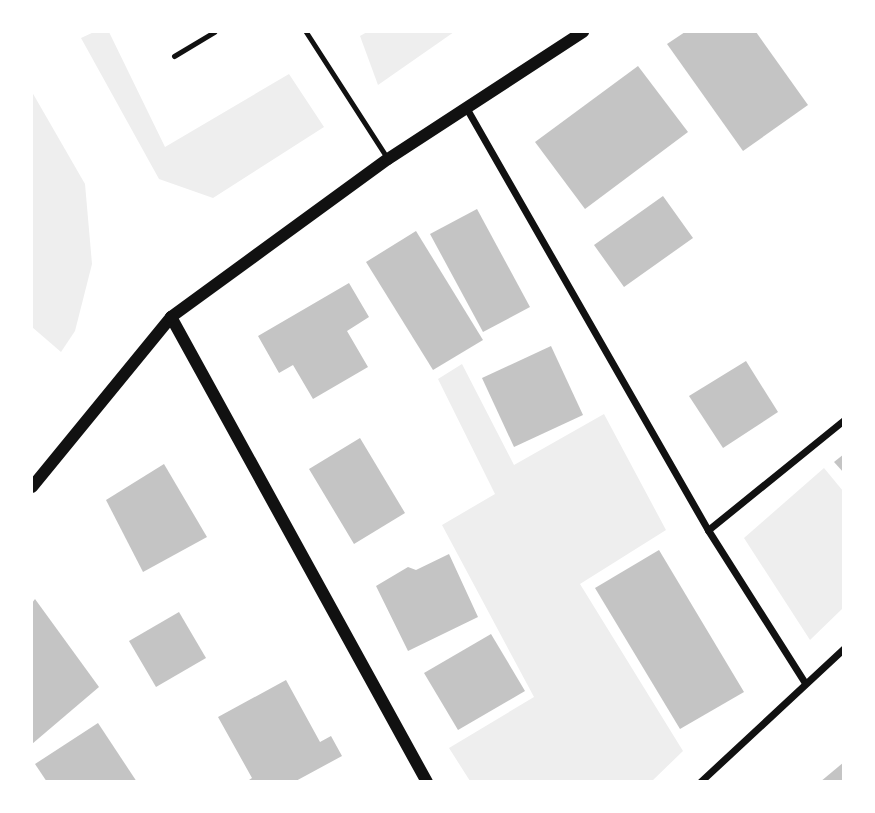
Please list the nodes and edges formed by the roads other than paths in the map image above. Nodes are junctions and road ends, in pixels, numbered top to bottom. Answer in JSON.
{"nodes":[{"id":1,"x":214,"y":32,"type":"edge"},
{"id":2,"x":306,"y":32,"type":"edge"},
{"id":3,"x":583,"y":32,"type":"edge"},
{"id":4,"x":174,"y":56,"type":"dead end"},
{"id":5,"x":468,"y":111,"type":"junction"},
{"id":6,"x":388,"y":159,"type":"junction"},
{"id":7,"x":171,"y":317,"type":"junction"},
{"id":8,"x":844,"y":420,"type":"edge"},
{"id":9,"x":32,"y":487,"type":"edge"},
{"id":10,"x":708,"y":530,"type":"junction"},
{"id":11,"x":844,"y":648,"type":"edge"},
{"id":12,"x":805,"y":683,"type":"junction"},
{"id":13,"x":427,"y":782,"type":"edge"},
{"id":14,"x":700,"y":782,"type":"edge"}],
"edges":[{"from":1,"to":4,"type":"lane"},
{"from":2,"to":6,"type":"lane"},
{"from":3,"to":5,"type":"street"},
{"from":5,"to":6,"type":"street"},
{"from":5,"to":10,"type":"street"},
{"from":6,"to":7,"type":"street"},
{"from":7,"to":9,"type":"street"},
{"from":7,"to":13,"type":"street"},
{"from":8,"to":10,"type":"street"},
{"from":10,"to":12,"type":"street"},
{"from":11,"to":12,"type":"street"},
{"from":12,"to":14,"type":"street"}]}
